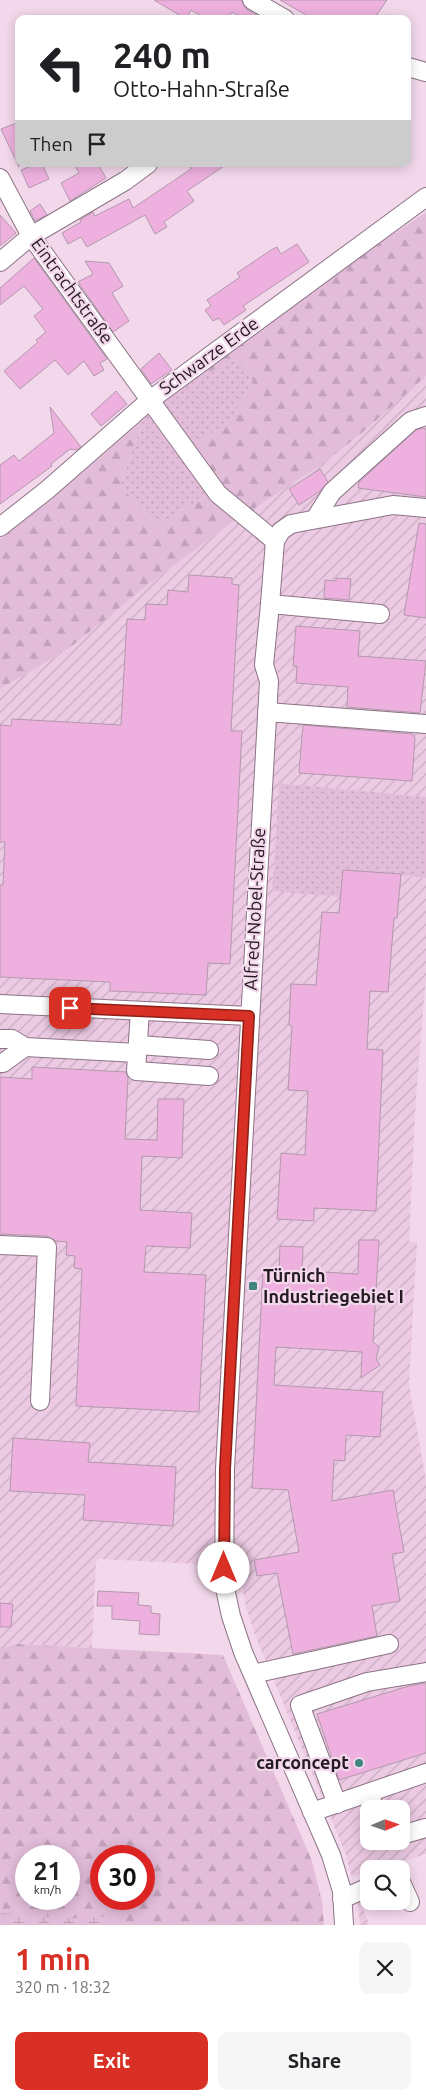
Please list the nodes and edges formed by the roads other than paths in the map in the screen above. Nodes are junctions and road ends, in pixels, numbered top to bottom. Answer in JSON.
{"nodes":[{"id":1,"x":252,"y":0,"type":"edge"},
{"id":2,"x":278,"y":15,"type":"edge"},
{"id":3,"x":411,"y":68,"type":"edge"},
{"id":4,"x":426,"y":72,"type":"edge"},
{"id":5,"x":144,"y":167,"type":"edge"},
{"id":6,"x":0,"y":178,"type":"edge"},
{"id":7,"x":426,"y":197,"type":"edge"},
{"id":8,"x":32,"y":236,"type":"junction"},
{"id":9,"x":0,"y":262,"type":"edge"},
{"id":10,"x":150,"y":400,"type":"junction"},
{"id":11,"x":426,"y":416,"type":"edge"},
{"id":12,"x":426,"y":508,"type":"edge"},
{"id":13,"x":315,"y":519,"type":"junction"},
{"id":14,"x":0,"y":527,"type":"edge"},
{"id":15,"x":275,"y":540,"type":"junction"},
{"id":16,"x":270,"y":604,"type":"junction"},
{"id":17,"x":380,"y":614,"type":"dead end"},
{"id":18,"x":267,"y":712,"type":"junction"},
{"id":19,"x":426,"y":724,"type":"edge"},
{"id":20,"x":0,"y":1004,"type":"edge"},
{"id":21,"x":140,"y":1011,"type":"junction"},
{"id":22,"x":249,"y":1016,"type":"junction"},
{"id":23,"x":0,"y":1039,"type":"edge"},
{"id":24,"x":25,"y":1047,"type":"junction"},
{"id":25,"x":137,"y":1049,"type":"junction"},
{"id":26,"x":209,"y":1050,"type":"dead end"},
{"id":27,"x":0,"y":1063,"type":"edge"},
{"id":28,"x":209,"y":1076,"type":"dead end"},
{"id":29,"x":0,"y":1245,"type":"edge"},
{"id":30,"x":40,"y":1401,"type":"dead end"},
{"id":31,"x":389,"y":1644,"type":"dead end"},
{"id":32,"x":426,"y":1672,"type":"edge"},
{"id":33,"x":253,"y":1674,"type":"junction"},
{"id":34,"x":426,"y":1773,"type":"edge"},
{"id":35,"x":374,"y":1800,"type":"edge"},
{"id":36,"x":360,"y":1802,"type":"edge"},
{"id":37,"x":337,"y":1804,"type":"junction"},
{"id":38,"x":312,"y":1812,"type":"junction"},
{"id":39,"x":426,"y":1828,"type":"edge"},
{"id":40,"x":410,"y":1832,"type":"edge"},
{"id":41,"x":360,"y":1891,"type":"edge"},
{"id":42,"x":342,"y":1900,"type":"junction"},
{"id":43,"x":344,"y":1925,"type":"edge"}],
"edges":[{"from":1,"to":2,"type":"street"},
{"from":3,"to":4,"type":"street"},
{"from":5,"to":8,"type":"street"},
{"from":6,"to":8,"type":"street","name":"Eintrachtstraße"},
{"from":7,"to":10,"type":"street","name":"Schwarze Erde"},
{"from":8,"to":9,"type":"street"},
{"from":8,"to":10,"type":"street","name":"Eintrachtstraße"},
{"from":10,"to":14,"type":"street","name":"Schwarze Erde"},
{"from":10,"to":15,"type":"street","name":"Eintrachtstraße"},
{"from":11,"to":13,"type":"street"},
{"from":12,"to":13,"type":"street"},
{"from":13,"to":15,"type":"street"},
{"from":15,"to":16,"type":"street","name":"Alfred-Nobel-Straße"},
{"from":16,"to":17,"type":"street"},
{"from":16,"to":18,"type":"street","name":"Alfred-Nobel-Straße"},
{"from":18,"to":19,"type":"street"},
{"from":18,"to":22,"type":"street","name":"Alfred-Nobel-Straße"},
{"from":20,"to":21,"type":"street"},
{"from":21,"to":22,"type":"street"},
{"from":21,"to":25,"type":"street"},
{"from":22,"to":33,"type":"street","name":"Alfred-Nobel-Straße"},
{"from":23,"to":24,"type":"street"},
{"from":24,"to":25,"type":"street"},
{"from":24,"to":27,"type":"street"},
{"from":25,"to":26,"type":"street"},
{"from":25,"to":28,"type":"street"},
{"from":29,"to":30,"type":"street"},
{"from":31,"to":33,"type":"street"},
{"from":32,"to":37,"type":"street"},
{"from":33,"to":38,"type":"street","name":"Alfred-Nobel-Straße"},
{"from":34,"to":35,"type":"street"},
{"from":36,"to":37,"type":"street"},
{"from":37,"to":38,"type":"street"},
{"from":38,"to":42,"type":"street","name":"Alfred-Nobel-Straße"},
{"from":39,"to":40,"type":"street"},
{"from":41,"to":42,"type":"street"},
{"from":42,"to":43,"type":"street","name":"Alfred-Nobel-Straße"}]}
